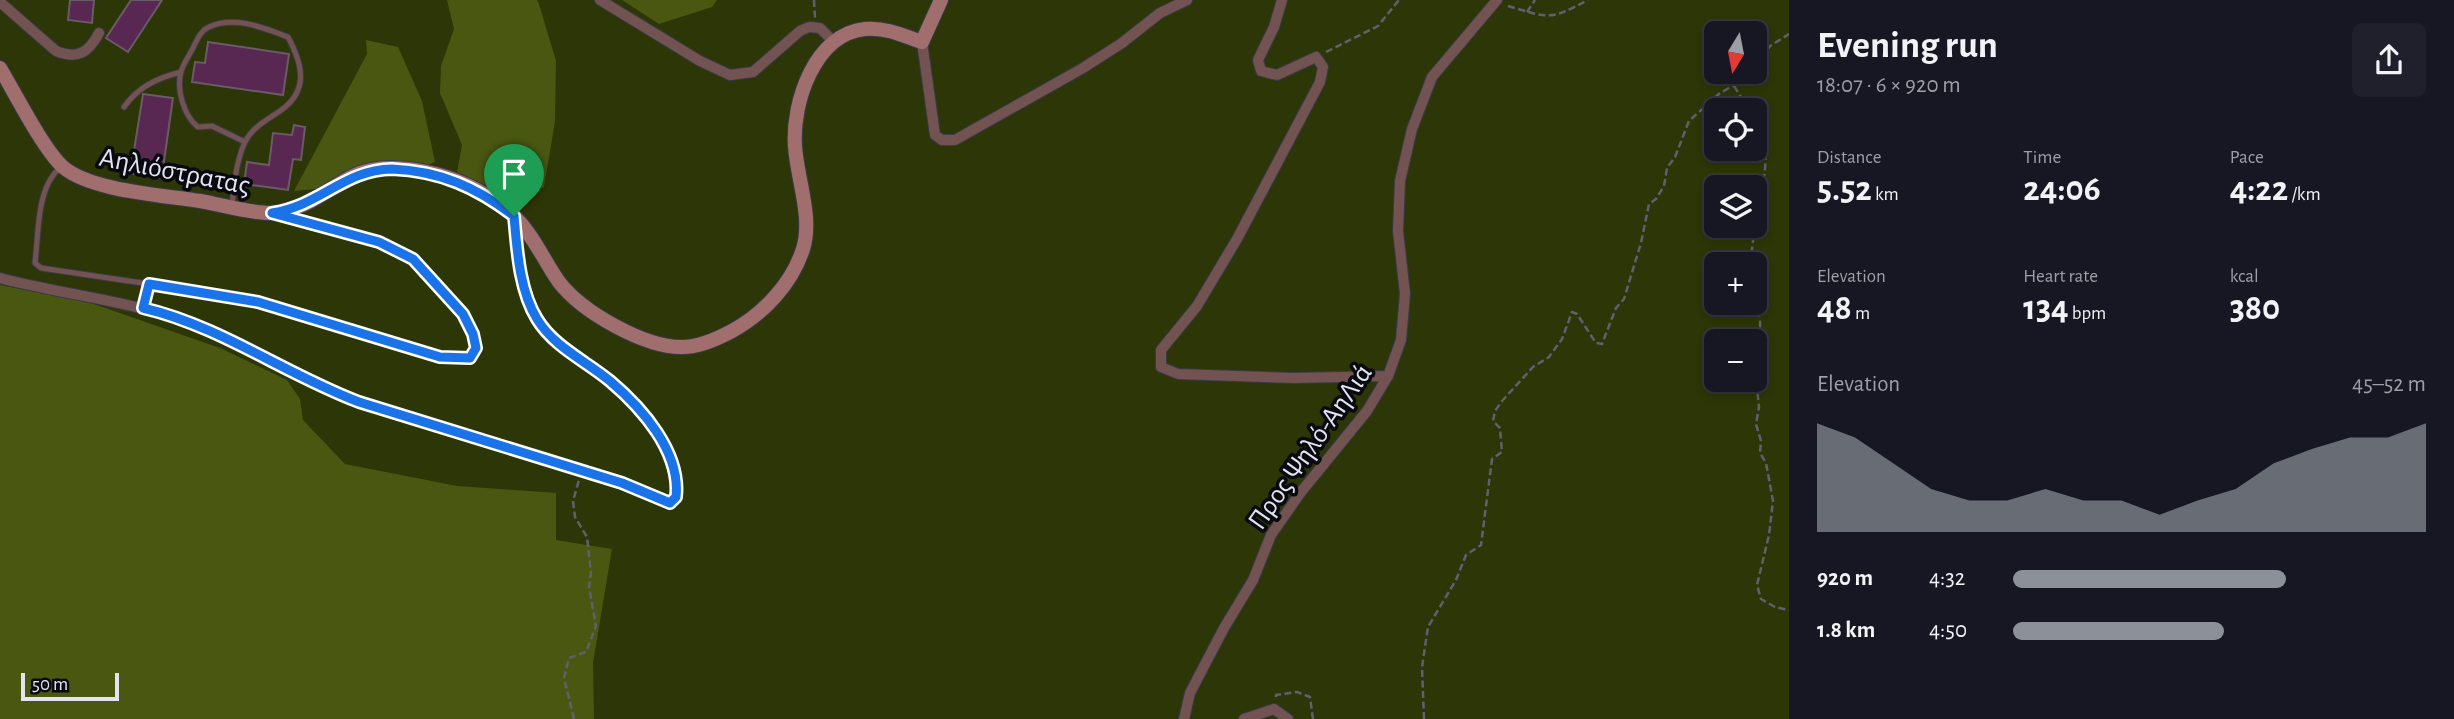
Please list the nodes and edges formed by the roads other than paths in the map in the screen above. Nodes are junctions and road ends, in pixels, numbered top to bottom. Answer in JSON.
{"nodes":[{"id":1,"x":600,"y":0,"type":"edge"},
{"id":2,"x":940,"y":0,"type":"edge"},
{"id":3,"x":1186,"y":0,"type":"edge"},
{"id":4,"x":1282,"y":0,"type":"edge"},
{"id":5,"x":1497,"y":1,"type":"edge"},
{"id":6,"x":0,"y":2,"type":"edge"},
{"id":7,"x":99,"y":33,"type":"dead end"},
{"id":8,"x":833,"y":41,"type":"junction"},
{"id":9,"x":922,"y":42,"type":"junction"},
{"id":10,"x":0,"y":68,"type":"edge"},
{"id":11,"x":181,"y":72,"type":"junction"},
{"id":12,"x":124,"y":107,"type":"dead end"},
{"id":13,"x":245,"y":142,"type":"junction"},
{"id":14,"x":62,"y":166,"type":"junction"},
{"id":15,"x":232,"y":207,"type":"junction"},
{"id":16,"x":272,"y":213,"type":"junction"},
{"id":17,"x":514,"y":216,"type":"junction"},
{"id":18,"x":0,"y":278,"type":"edge"},
{"id":19,"x":149,"y":284,"type":"junction"},
{"id":20,"x":143,"y":308,"type":"junction"},
{"id":21,"x":1388,"y":376,"type":"junction"},
{"id":22,"x":1184,"y":719,"type":"edge"},
{"id":23,"x":1244,"y":719,"type":"edge"},
{"id":24,"x":1288,"y":719,"type":"edge"}],
"edges":[{"from":1,"to":8,"type":"street"},
{"from":2,"to":9,"type":"street"},
{"from":3,"to":9,"type":"street"},
{"from":4,"to":21,"type":"street"},
{"from":5,"to":21,"type":"street","name":"Προς Ψηλό-ΑηΛιά"},
{"from":6,"to":7,"type":"street"},
{"from":8,"to":9,"type":"street"},
{"from":8,"to":17,"type":"street","name":"Αηλιόστρατας"},
{"from":10,"to":14,"type":"street","name":"Αηλιόστρατας"},
{"from":11,"to":12,"type":"lane"},
{"from":11,"to":13,"type":"lane"},
{"from":11,"to":13,"type":"lane"},
{"from":13,"to":15,"type":"lane"},
{"from":14,"to":15,"type":"street","name":"Αηλιόστρατας"},
{"from":14,"to":19,"type":"lane"},
{"from":15,"to":16,"type":"street","name":"Αηλιόστρατας"},
{"from":16,"to":17,"type":"street","name":"Αηλιόστρατας"},
{"from":16,"to":19,"type":"lane"},
{"from":17,"to":20,"type":"street"},
{"from":18,"to":20,"type":"street"},
{"from":19,"to":20,"type":"lane"},
{"from":21,"to":22,"type":"street","name":"Προς Ψηλό-ΑηΛιά"},
{"from":23,"to":24,"type":"street"}]}
